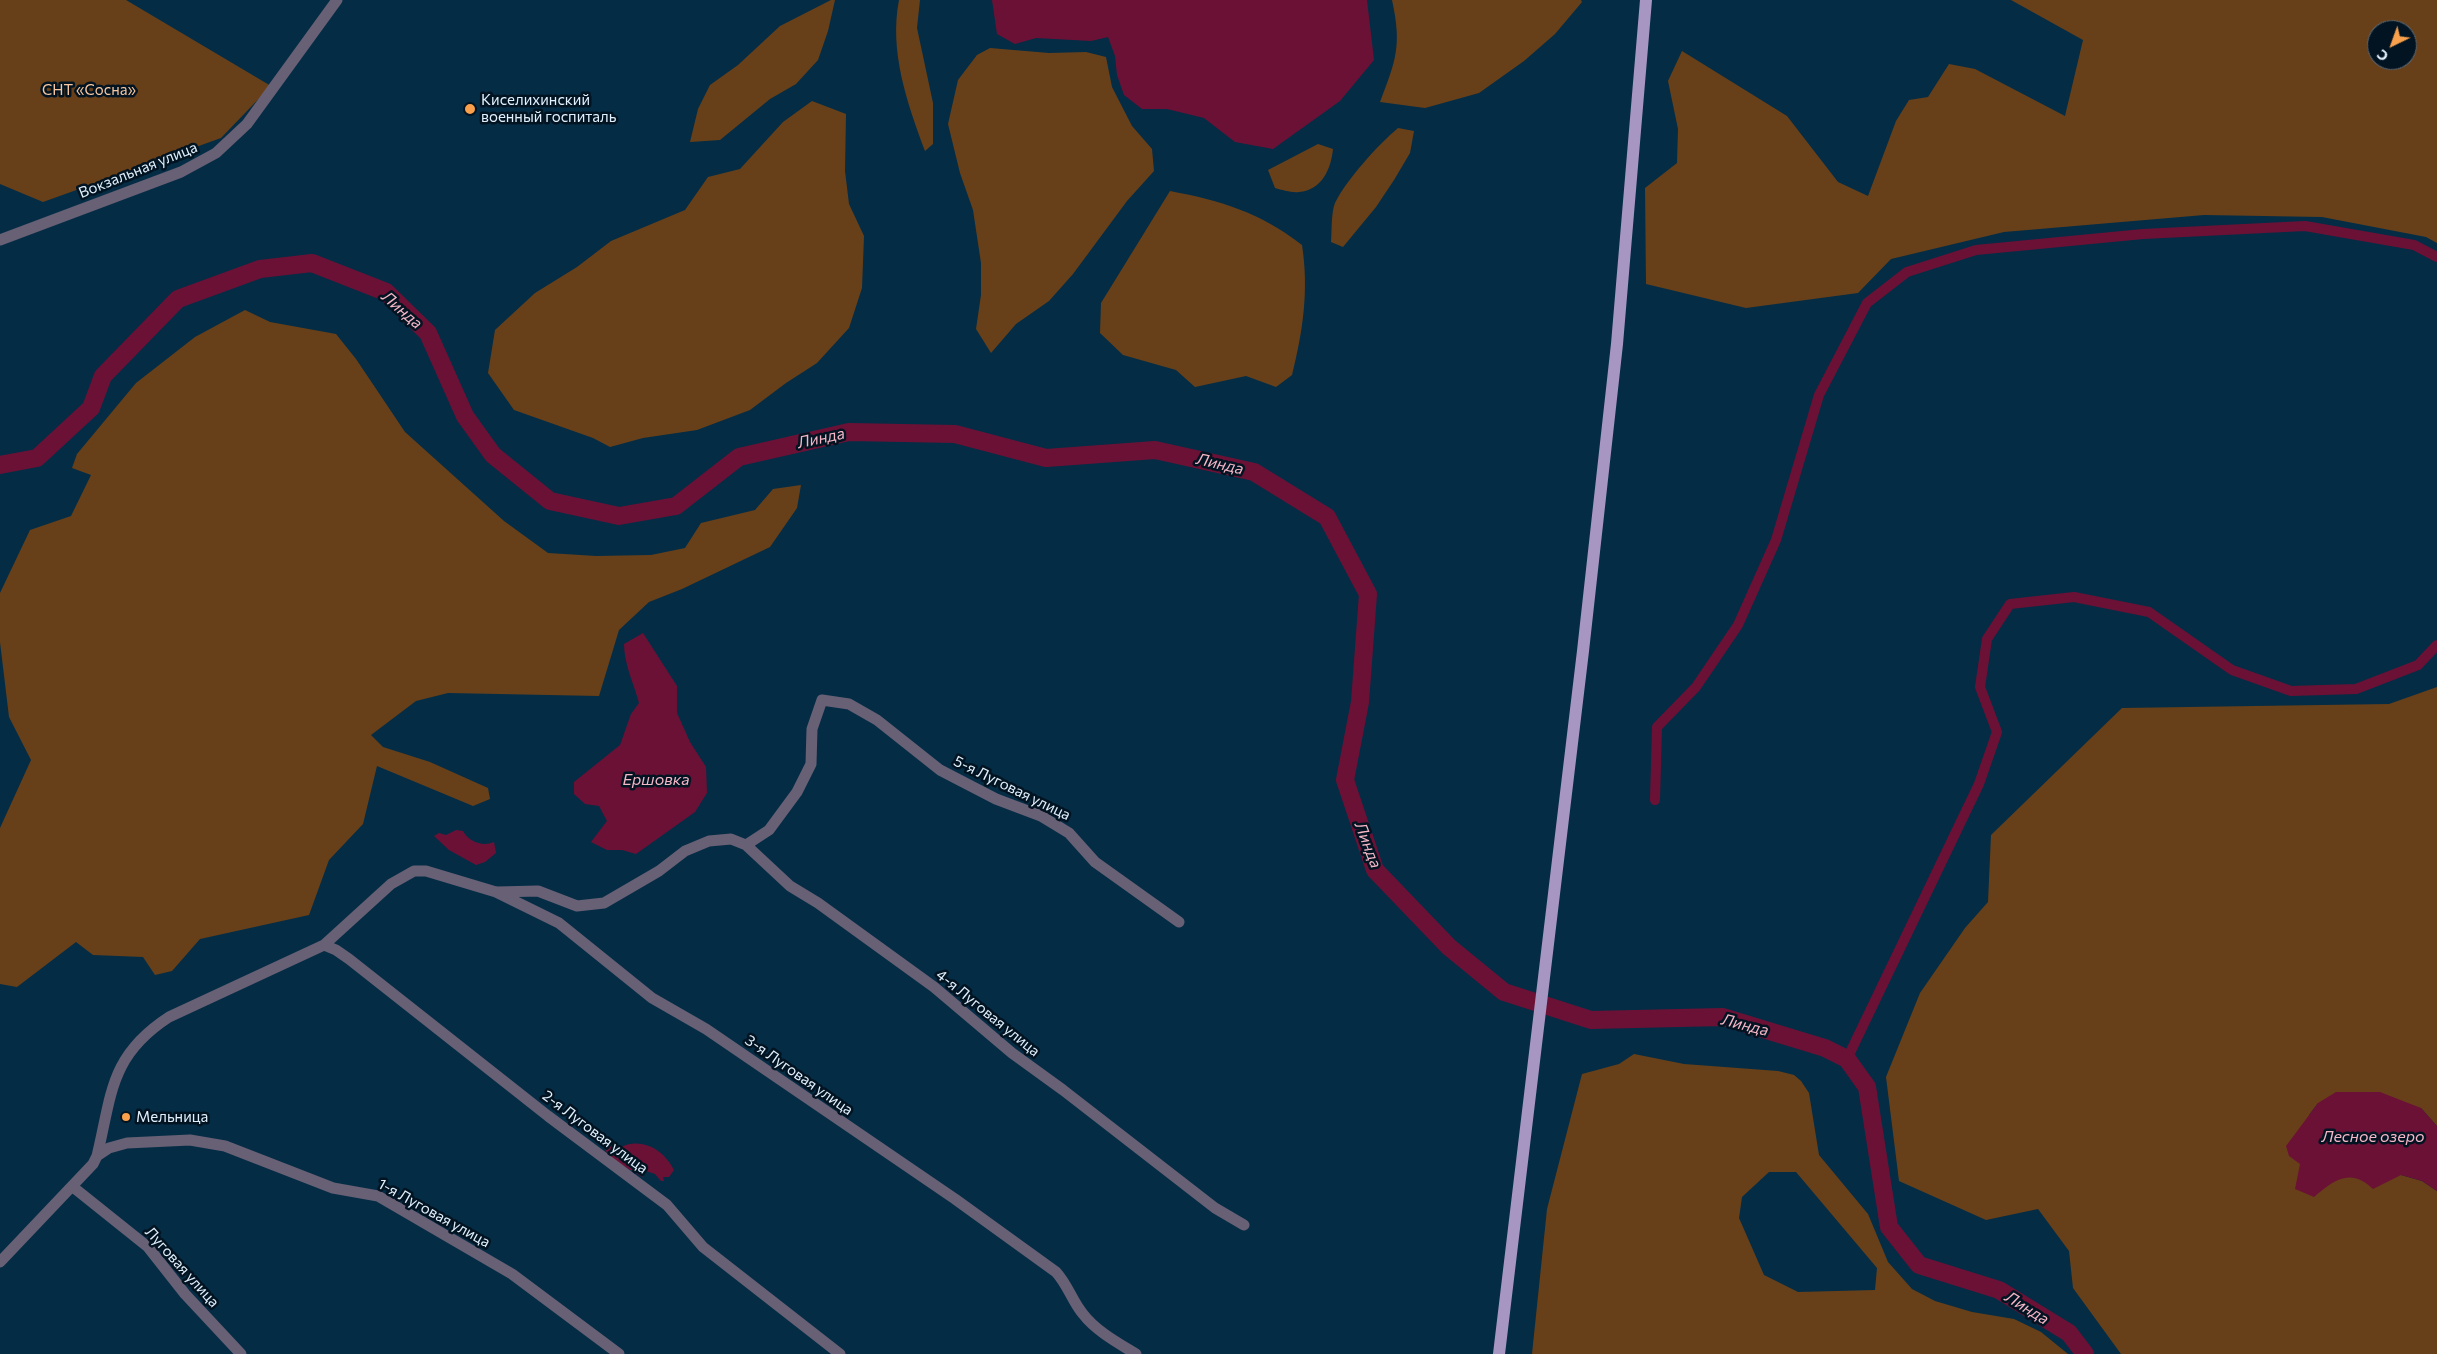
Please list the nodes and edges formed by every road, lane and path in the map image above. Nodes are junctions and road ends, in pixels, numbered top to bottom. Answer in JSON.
{"nodes":[{"id":1,"x":337,"y":0,"type":"edge"},
{"id":2,"x":1646,"y":0,"type":"edge"},
{"id":3,"x":0,"y":240,"type":"edge"},
{"id":4,"x":746,"y":845,"type":"junction"},
{"id":5,"x":496,"y":892,"type":"junction"},
{"id":6,"x":1179,"y":922,"type":"dead end"},
{"id":7,"x":324,"y":945,"type":"junction"},
{"id":8,"x":97,"y":1156,"type":"junction"},
{"id":9,"x":73,"y":1187,"type":"junction"},
{"id":10,"x":1244,"y":1225,"type":"dead end"},
{"id":11,"x":0,"y":1262,"type":"edge"},
{"id":12,"x":241,"y":1354,"type":"edge"},
{"id":13,"x":619,"y":1354,"type":"edge"},
{"id":14,"x":840,"y":1354,"type":"edge"},
{"id":15,"x":1136,"y":1354,"type":"edge"},
{"id":16,"x":1498,"y":1354,"type":"edge"}],
"edges":[{"from":1,"to":3,"type":"street","name":"Вокзальная улица"},
{"from":2,"to":16,"type":"main road"},
{"from":4,"to":5,"type":"street"},
{"from":4,"to":6,"type":"street","name":"5-я Луговая улица"},
{"from":4,"to":10,"type":"street","name":"4-я Луговая улица"},
{"from":5,"to":7,"type":"street","name":"3-я Луговая улица"},
{"from":5,"to":15,"type":"street","name":"3-я Луговая улица"},
{"from":7,"to":8,"type":"street"},
{"from":7,"to":14,"type":"street","name":"2-я Луговая улица"},
{"from":8,"to":9,"type":"street"},
{"from":8,"to":13,"type":"street","name":"1-я Луговая улица"},
{"from":9,"to":11,"type":"street"},
{"from":9,"to":12,"type":"street","name":"Луговая улица"}]}
